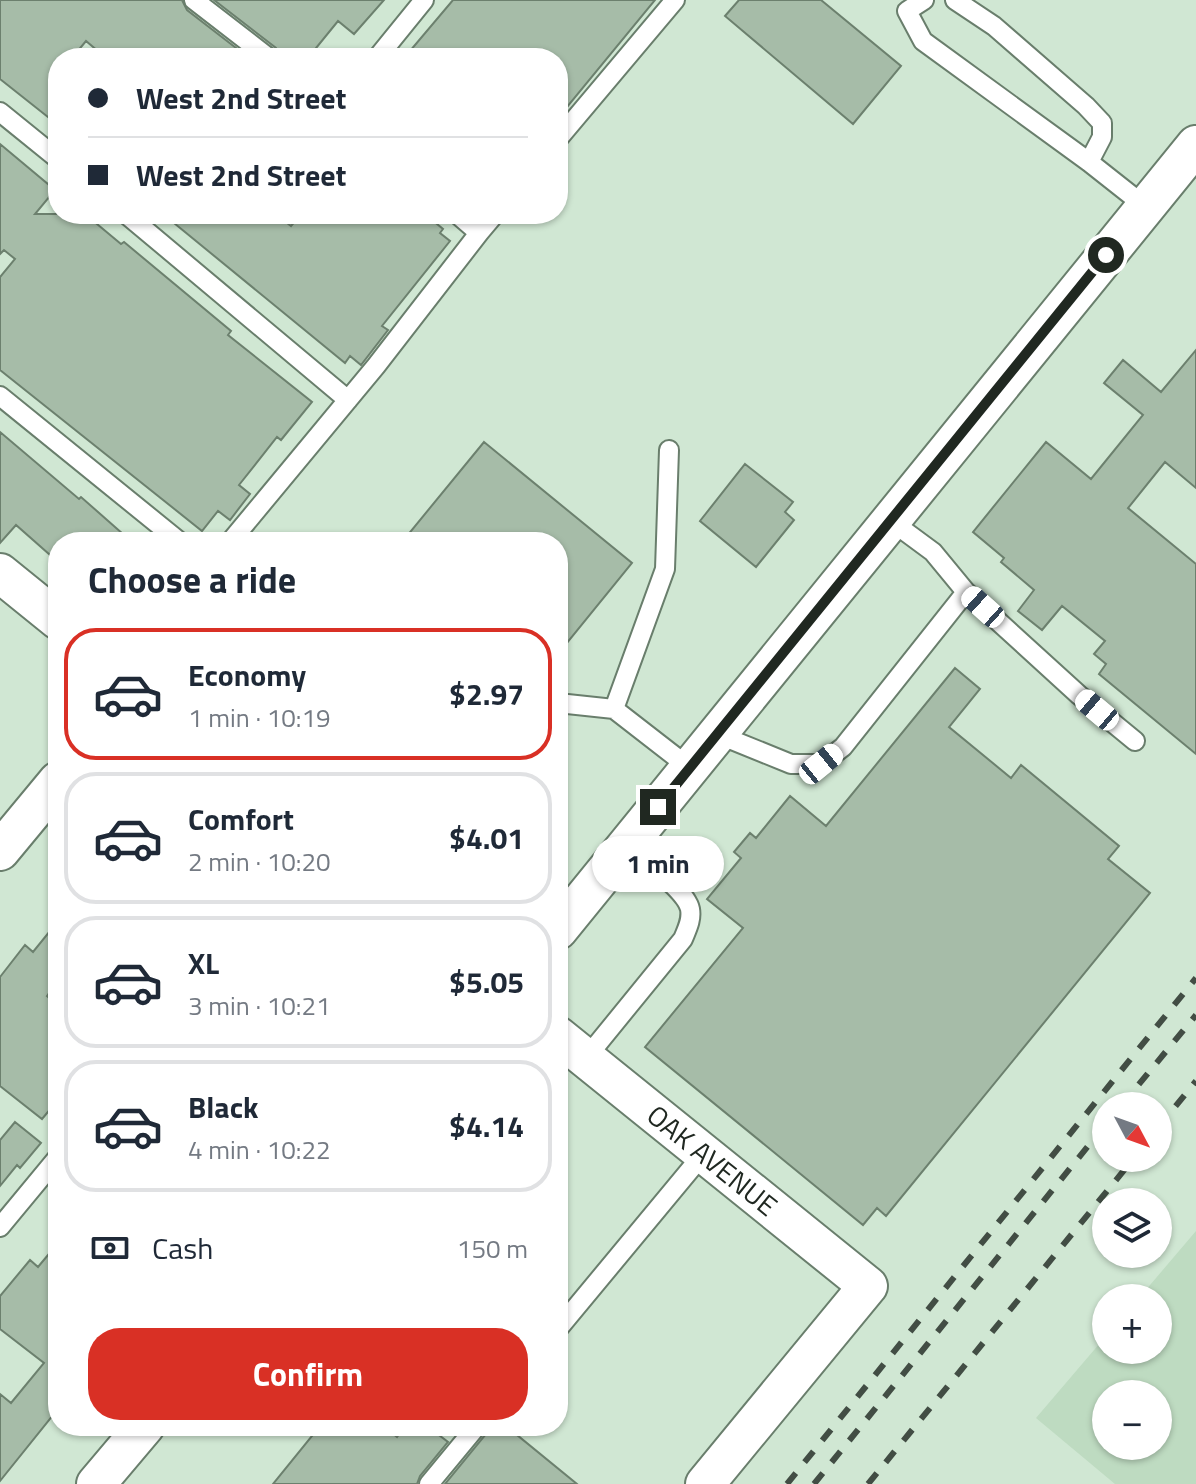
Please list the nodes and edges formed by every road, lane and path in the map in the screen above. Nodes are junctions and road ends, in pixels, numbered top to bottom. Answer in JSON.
{"nodes":[{"id":1,"x":194,"y":0,"type":"edge"},
{"id":2,"x":424,"y":0,"type":"edge"},
{"id":3,"x":675,"y":0,"type":"edge"},
{"id":4,"x":924,"y":0,"type":"edge"},
{"id":5,"x":955,"y":0,"type":"edge"},
{"id":6,"x":256,"y":48,"type":"edge"},
{"id":7,"x":385,"y":48,"type":"edge"},
{"id":8,"x":0,"y":112,"type":"edge"},
{"id":9,"x":568,"y":127,"type":"edge"},
{"id":10,"x":1196,"y":145,"type":"edge"},
{"id":11,"x":48,"y":151,"type":"edge"},
{"id":12,"x":1089,"y":162,"type":"junction"},
{"id":13,"x":1146,"y":207,"type":"junction"},
{"id":14,"x":138,"y":224,"type":"edge"},
{"id":15,"x":469,"y":224,"type":"edge"},
{"id":16,"x":487,"y":224,"type":"edge"},
{"id":17,"x":479,"y":233,"type":"junction"},
{"id":18,"x":0,"y":396,"type":"edge"},
{"id":19,"x":348,"y":400,"type":"junction"},
{"id":20,"x":669,"y":450,"type":"dead end"},
{"id":21,"x":891,"y":521,"type":"junction"},
{"id":22,"x":168,"y":532,"type":"edge"},
{"id":23,"x":238,"y":532,"type":"edge"},
{"id":24,"x":0,"y":573,"type":"edge"},
{"id":25,"x":966,"y":592,"type":"junction"},
{"id":26,"x":48,"y":612,"type":"edge"},
{"id":27,"x":568,"y":704,"type":"edge"},
{"id":28,"x":614,"y":709,"type":"junction"},
{"id":29,"x":717,"y":734,"type":"junction"},
{"id":30,"x":1135,"y":741,"type":"dead end"},
{"id":31,"x":690,"y":768,"type":"junction"},
{"id":32,"x":48,"y":793,"type":"edge"},
{"id":33,"x":627,"y":845,"type":"junction"},
{"id":34,"x":0,"y":851,"type":"edge"},
{"id":35,"x":568,"y":918,"type":"edge"},
{"id":36,"x":572,"y":1047,"type":"edge"},
{"id":37,"x":704,"y":1153,"type":"junction"},
{"id":38,"x":48,"y":1169,"type":"edge"},
{"id":39,"x":0,"y":1227,"type":"edge"},
{"id":40,"x":568,"y":1317,"type":"edge"},
{"id":41,"x":137,"y":1436,"type":"edge"},
{"id":42,"x":469,"y":1436,"type":"edge"},
{"id":43,"x":96,"y":1484,"type":"edge"},
{"id":44,"x":429,"y":1484,"type":"edge"},
{"id":45,"x":705,"y":1484,"type":"edge"}],
"edges":[{"from":1,"to":6,"type":"lane"},
{"from":2,"to":7,"type":"lane"},
{"from":3,"to":9,"type":"lane"},
{"from":4,"to":12,"type":"lane"},
{"from":5,"to":12,"type":"lane"},
{"from":8,"to":11,"type":"lane"},
{"from":10,"to":13,"type":"street"},
{"from":12,"to":13,"type":"lane"},
{"from":13,"to":21,"type":"street"},
{"from":14,"to":19,"type":"lane"},
{"from":15,"to":17,"type":"lane"},
{"from":16,"to":17,"type":"lane"},
{"from":17,"to":19,"type":"lane"},
{"from":18,"to":22,"type":"lane"},
{"from":19,"to":23,"type":"lane"},
{"from":20,"to":28,"type":"lane"},
{"from":21,"to":25,"type":"lane"},
{"from":21,"to":29,"type":"street"},
{"from":24,"to":26,"type":"street"},
{"from":25,"to":29,"type":"lane"},
{"from":25,"to":30,"type":"lane"},
{"from":27,"to":28,"type":"lane"},
{"from":28,"to":31,"type":"lane"},
{"from":29,"to":31,"type":"street"},
{"from":31,"to":33,"type":"street"},
{"from":32,"to":34,"type":"street"},
{"from":33,"to":35,"type":"street"},
{"from":33,"to":36,"type":"lane"},
{"from":36,"to":37,"type":"street","name":"OAK AVENUE"},
{"from":37,"to":40,"type":"lane"},
{"from":37,"to":45,"type":"street","name":"OAK AVENUE"},
{"from":38,"to":39,"type":"lane"},
{"from":41,"to":43,"type":"street"},
{"from":42,"to":44,"type":"lane"}]}
